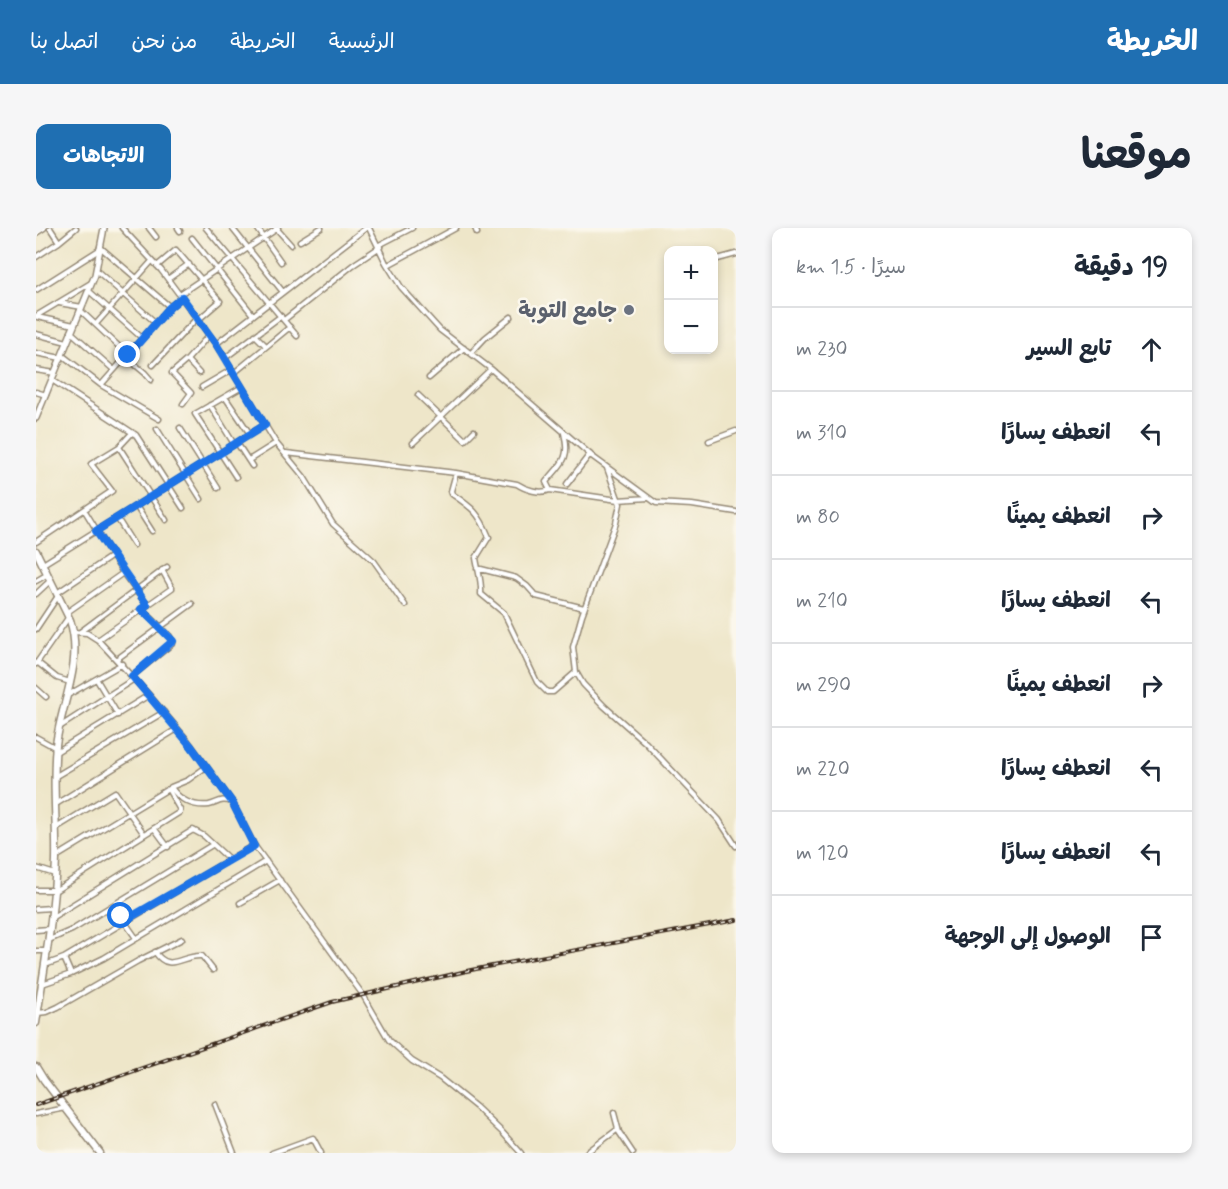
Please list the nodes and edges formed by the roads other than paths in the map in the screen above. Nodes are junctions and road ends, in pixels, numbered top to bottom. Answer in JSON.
{"nodes":[{"id":1,"x":44,"y":228,"type":"edge"},
{"id":2,"x":50,"y":228,"type":"edge"},
{"id":3,"x":76,"y":228,"type":"edge"},
{"id":4,"x":104,"y":228,"type":"edge"},
{"id":5,"x":122,"y":228,"type":"edge"},
{"id":6,"x":150,"y":228,"type":"edge"},
{"id":7,"x":206,"y":228,"type":"edge"},
{"id":8,"x":232,"y":228,"type":"edge"},
{"id":9,"x":257,"y":228,"type":"edge"},
{"id":10,"x":277,"y":228,"type":"edge"},
{"id":11,"x":321,"y":228,"type":"edge"},
{"id":12,"x":368,"y":228,"type":"edge"},
{"id":13,"x":412,"y":228,"type":"edge"},
{"id":14,"x":456,"y":228,"type":"edge"},
{"id":15,"x":36,"y":233,"type":"edge"},
{"id":16,"x":156,"y":237,"type":"dead end"},
{"id":17,"x":192,"y":238,"type":"dead end"},
{"id":18,"x":263,"y":238,"type":"junction"},
{"id":19,"x":300,"y":241,"type":"dead end"},
{"id":20,"x":59,"y":242,"type":"junction"},
{"id":21,"x":291,"y":245,"type":"dead end"},
{"id":22,"x":379,"y":246,"type":"junction"},
{"id":23,"x":100,"y":248,"type":"junction"},
{"id":24,"x":247,"y":249,"type":"junction"},
{"id":25,"x":736,"y":254,"type":"edge"},
{"id":26,"x":36,"y":257,"type":"edge"},
{"id":27,"x":232,"y":259,"type":"junction"},
{"id":28,"x":718,"y":259,"type":"edge"},
{"id":29,"x":152,"y":261,"type":"junction"},
{"id":30,"x":281,"y":262,"type":"dead end"},
{"id":31,"x":189,"y":264,"type":"junction"},
{"id":32,"x":388,"y":265,"type":"junction"},
{"id":33,"x":157,"y":266,"type":"junction"},
{"id":34,"x":217,"y":269,"type":"junction"},
{"id":35,"x":96,"y":270,"type":"junction"},
{"id":36,"x":136,"y":278,"type":"junction"},
{"id":37,"x":168,"y":279,"type":"junction"},
{"id":38,"x":202,"y":279,"type":"junction"},
{"id":39,"x":92,"y":282,"type":"junction"},
{"id":40,"x":36,"y":290,"type":"edge"},
{"id":41,"x":88,"y":291,"type":"junction"},
{"id":42,"x":283,"y":292,"type":"junction"},
{"id":43,"x":122,"y":294,"type":"junction"},
{"id":44,"x":181,"y":296,"type":"junction"},
{"id":45,"x":58,"y":303,"type":"junction"},
{"id":46,"x":270,"y":303,"type":"junction"},
{"id":47,"x":170,"y":307,"type":"junction"},
{"id":48,"x":81,"y":309,"type":"junction"},
{"id":49,"x":109,"y":309,"type":"junction"},
{"id":50,"x":36,"y":316,"type":"edge"},
{"id":51,"x":253,"y":316,"type":"junction"},
{"id":52,"x":511,"y":317,"type":"dead end"},
{"id":53,"x":283,"y":318,"type":"junction"},
{"id":54,"x":198,"y":319,"type":"junction"},
{"id":55,"x":156,"y":323,"type":"junction"},
{"id":56,"x":96,"y":324,"type":"junction"},
{"id":57,"x":74,"y":326,"type":"junction"},
{"id":58,"x":290,"y":327,"type":"junction"},
{"id":59,"x":71,"y":332,"type":"junction"},
{"id":60,"x":36,"y":334,"type":"edge"},
{"id":61,"x":209,"y":335,"type":"junction"},
{"id":62,"x":255,"y":335,"type":"junction"},
{"id":63,"x":297,"y":336,"type":"dead end"},
{"id":64,"x":142,"y":338,"type":"junction"},
{"id":65,"x":68,"y":342,"type":"junction"},
{"id":66,"x":216,"y":344,"type":"junction"},
{"id":67,"x":266,"y":346,"type":"junction"},
{"id":68,"x":464,"y":348,"type":"junction"},
{"id":69,"x":36,"y":353,"type":"edge"},
{"id":70,"x":471,"y":353,"type":"junction"},
{"id":71,"x":62,"y":356,"type":"junction"},
{"id":72,"x":127,"y":356,"type":"junction"},
{"id":73,"x":225,"y":358,"type":"junction"},
{"id":74,"x":187,"y":360,"type":"junction"},
{"id":75,"x":153,"y":365,"type":"dead end"},
{"id":76,"x":491,"y":369,"type":"junction"},
{"id":77,"x":36,"y":370,"type":"edge"},
{"id":78,"x":114,"y":370,"type":"junction"},
{"id":79,"x":233,"y":371,"type":"junction"},
{"id":80,"x":55,"y":373,"type":"junction"},
{"id":81,"x":199,"y":373,"type":"dead end"},
{"id":82,"x":429,"y":378,"type":"dead end"},
{"id":83,"x":52,"y":380,"type":"junction"},
{"id":84,"x":151,"y":380,"type":"dead end"},
{"id":85,"x":101,"y":385,"type":"junction"},
{"id":86,"x":202,"y":387,"type":"dead end"},
{"id":87,"x":242,"y":387,"type":"junction"},
{"id":88,"x":36,"y":392,"type":"edge"},
{"id":89,"x":418,"y":395,"type":"dead end"},
{"id":90,"x":45,"y":396,"type":"junction"},
{"id":91,"x":225,"y":396,"type":"junction"},
{"id":92,"x":36,"y":400,"type":"edge"},
{"id":93,"x":183,"y":404,"type":"dead end"},
{"id":94,"x":210,"y":405,"type":"junction"},
{"id":95,"x":441,"y":417,"type":"junction"},
{"id":96,"x":36,"y":418,"type":"edge"},
{"id":97,"x":159,"y":420,"type":"dead end"},
{"id":98,"x":265,"y":425,"type":"junction"},
{"id":99,"x":180,"y":428,"type":"dead end"},
{"id":100,"x":158,"y":429,"type":"dead end"},
{"id":101,"x":474,"y":431,"type":"dead end"},
{"id":102,"x":563,"y":431,"type":"junction"},
{"id":103,"x":736,"y":431,"type":"edge"},
{"id":104,"x":132,"y":433,"type":"junction"},
{"id":105,"x":250,"y":434,"type":"junction"},
{"id":106,"x":709,"y":441,"type":"dead end"},
{"id":107,"x":236,"y":443,"type":"junction"},
{"id":108,"x":276,"y":443,"type":"junction"},
{"id":109,"x":413,"y":443,"type":"dead end"},
{"id":110,"x":119,"y":447,"type":"junction"},
{"id":111,"x":220,"y":453,"type":"junction"},
{"id":112,"x":286,"y":453,"type":"junction"},
{"id":113,"x":590,"y":454,"type":"junction"},
{"id":114,"x":249,"y":460,"type":"junction"},
{"id":115,"x":203,"y":464,"type":"junction"},
{"id":116,"x":252,"y":466,"type":"dead end"},
{"id":117,"x":606,"y":467,"type":"junction"},
{"id":118,"x":456,"y":473,"type":"junction"},
{"id":119,"x":186,"y":474,"type":"junction"},
{"id":120,"x":236,"y":477,"type":"dead end"},
{"id":121,"x":567,"y":484,"type":"dead end"},
{"id":122,"x":168,"y":486,"type":"junction"},
{"id":123,"x":218,"y":488,"type":"dead end"},
{"id":124,"x":550,"y":489,"type":"junction"},
{"id":125,"x":151,"y":496,"type":"junction"},
{"id":126,"x":649,"y":498,"type":"junction"},
{"id":127,"x":201,"y":499,"type":"dead end"},
{"id":128,"x":618,"y":500,"type":"junction"},
{"id":129,"x":136,"y":506,"type":"junction"},
{"id":130,"x":183,"y":508,"type":"dead end"},
{"id":131,"x":84,"y":511,"type":"junction"},
{"id":132,"x":736,"y":512,"type":"edge"},
{"id":133,"x":117,"y":518,"type":"junction"},
{"id":134,"x":166,"y":520,"type":"dead end"},
{"id":135,"x":96,"y":531,"type":"junction"},
{"id":136,"x":152,"y":531,"type":"dead end"},
{"id":137,"x":36,"y":542,"type":"edge"},
{"id":138,"x":134,"y":545,"type":"dead end"},
{"id":139,"x":37,"y":555,"type":"edge"},
{"id":140,"x":112,"y":556,"type":"junction"},
{"id":141,"x":43,"y":564,"type":"junction"},
{"id":142,"x":477,"y":568,"type":"junction"},
{"id":143,"x":123,"y":573,"type":"junction"},
{"id":144,"x":50,"y":577,"type":"junction"},
{"id":145,"x":36,"y":581,"type":"edge"},
{"id":146,"x":135,"y":589,"type":"junction"},
{"id":147,"x":36,"y":594,"type":"edge"},
{"id":148,"x":58,"y":595,"type":"junction"},
{"id":149,"x":192,"y":604,"type":"dead end"},
{"id":150,"x":147,"y":605,"type":"junction"},
{"id":151,"x":405,"y":605,"type":"dead end"},
{"id":152,"x":584,"y":608,"type":"junction"},
{"id":153,"x":141,"y":609,"type":"junction"},
{"id":154,"x":67,"y":615,"type":"junction"},
{"id":155,"x":160,"y":627,"type":"junction"},
{"id":156,"x":36,"y":629,"type":"edge"},
{"id":157,"x":77,"y":632,"type":"junction"},
{"id":158,"x":98,"y":640,"type":"junction"},
{"id":159,"x":117,"y":659,"type":"junction"},
{"id":160,"x":36,"y":663,"type":"edge"},
{"id":161,"x":122,"y":664,"type":"junction"},
{"id":162,"x":576,"y":672,"type":"junction"},
{"id":163,"x":133,"y":677,"type":"junction"},
{"id":164,"x":97,"y":680,"type":"junction"},
{"id":165,"x":71,"y":682,"type":"junction"},
{"id":166,"x":36,"y":688,"type":"edge"},
{"id":167,"x":68,"y":695,"type":"junction"},
{"id":168,"x":149,"y":695,"type":"junction"},
{"id":169,"x":107,"y":696,"type":"junction"},
{"id":170,"x":46,"y":697,"type":"dead end"},
{"id":171,"x":164,"y":712,"type":"junction"},
{"id":172,"x":118,"y":715,"type":"junction"},
{"id":173,"x":60,"y":726,"type":"junction"},
{"id":174,"x":177,"y":729,"type":"junction"},
{"id":175,"x":36,"y":737,"type":"edge"},
{"id":176,"x":56,"y":750,"type":"junction"},
{"id":177,"x":206,"y":767,"type":"junction"},
{"id":178,"x":56,"y":776,"type":"junction"},
{"id":179,"x":170,"y":788,"type":"junction"},
{"id":180,"x":232,"y":802,"type":"junction"},
{"id":181,"x":56,"y":804,"type":"junction"},
{"id":182,"x":130,"y":813,"type":"junction"},
{"id":183,"x":56,"y":828,"type":"junction"},
{"id":184,"x":154,"y":828,"type":"junction"},
{"id":185,"x":144,"y":834,"type":"junction"},
{"id":186,"x":212,"y":844,"type":"junction"},
{"id":187,"x":254,"y":846,"type":"junction"},
{"id":188,"x":736,"y":846,"type":"edge"},
{"id":189,"x":168,"y":847,"type":"junction"},
{"id":190,"x":56,"y":857,"type":"junction"},
{"id":191,"x":229,"y":859,"type":"junction"},
{"id":192,"x":266,"y":861,"type":"junction"},
{"id":193,"x":36,"y":867,"type":"edge"},
{"id":194,"x":55,"y":874,"type":"junction"},
{"id":195,"x":280,"y":880,"type":"junction"},
{"id":196,"x":36,"y":890,"type":"edge"},
{"id":197,"x":53,"y":892,"type":"junction"},
{"id":198,"x":240,"y":903,"type":"dead end"},
{"id":199,"x":113,"y":905,"type":"junction"},
{"id":200,"x":51,"y":908,"type":"junction"},
{"id":201,"x":36,"y":909,"type":"edge"},
{"id":202,"x":50,"y":918,"type":"junction"},
{"id":203,"x":124,"y":921,"type":"junction"},
{"id":204,"x":49,"y":929,"type":"junction"},
{"id":205,"x":36,"y":930,"type":"edge"},
{"id":206,"x":136,"y":938,"type":"junction"},
{"id":207,"x":182,"y":939,"type":"dead end"},
{"id":208,"x":48,"y":940,"type":"junction"},
{"id":209,"x":36,"y":951,"type":"edge"},
{"id":210,"x":47,"y":951,"type":"junction"},
{"id":211,"x":155,"y":952,"type":"junction"},
{"id":212,"x":64,"y":958,"type":"junction"},
{"id":213,"x":45,"y":965,"type":"junction"},
{"id":214,"x":213,"y":970,"type":"dead end"},
{"id":215,"x":36,"y":974,"type":"edge"},
{"id":216,"x":44,"y":974,"type":"junction"},
{"id":217,"x":71,"y":974,"type":"junction"},
{"id":218,"x":42,"y":984,"type":"junction"},
{"id":219,"x":38,"y":994,"type":"edge"},
{"id":220,"x":37,"y":1013,"type":"edge"},
{"id":221,"x":36,"y":1023,"type":"edge"},
{"id":222,"x":36,"y":1067,"type":"edge"},
{"id":223,"x":215,"y":1104,"type":"dead end"},
{"id":224,"x":66,"y":1107,"type":"junction"},
{"id":225,"x":614,"y":1113,"type":"dead end"},
{"id":226,"x":36,"y":1114,"type":"edge"},
{"id":227,"x":618,"y":1130,"type":"junction"},
{"id":228,"x":100,"y":1153,"type":"edge"},
{"id":229,"x":237,"y":1153,"type":"edge"},
{"id":230,"x":272,"y":1153,"type":"edge"},
{"id":231,"x":321,"y":1153,"type":"edge"},
{"id":232,"x":521,"y":1153,"type":"edge"},
{"id":233,"x":586,"y":1153,"type":"edge"},
{"id":234,"x":633,"y":1153,"type":"edge"}],
"edges":[{"from":1,"to":15,"type":"street"},
{"from":2,"to":20,"type":"street"},
{"from":3,"to":20,"type":"street"},
{"from":4,"to":23,"type":"street"},
{"from":5,"to":29,"type":"street"},
{"from":6,"to":16,"type":"street"},
{"from":7,"to":27,"type":"street"},
{"from":8,"to":24,"type":"street"},
{"from":9,"to":18,"type":"street"},
{"from":10,"to":18,"type":"street"},
{"from":10,"to":21,"type":"street"},
{"from":11,"to":19,"type":"street"},
{"from":12,"to":22,"type":"street"},
{"from":12,"to":42,"type":"street"},
{"from":13,"to":22,"type":"street"},
{"from":14,"to":32,"type":"street"},
{"from":17,"to":34,"type":"street"},
{"from":18,"to":24,"type":"street"},
{"from":18,"to":30,"type":"street"},
{"from":20,"to":26,"type":"street"},
{"from":22,"to":32,"type":"street"},
{"from":22,"to":53,"type":"street"},
{"from":23,"to":35,"type":"street"},
{"from":23,"to":36,"type":"street"},
{"from":23,"to":40,"type":"street"},
{"from":24,"to":27,"type":"street"},
{"from":24,"to":42,"type":"street"},
{"from":25,"to":28,"type":"street"},
{"from":27,"to":34,"type":"street"},
{"from":27,"to":46,"type":"street"},
{"from":29,"to":33,"type":"street"},
{"from":29,"to":36,"type":"street"},
{"from":31,"to":33,"type":"street"},
{"from":31,"to":37,"type":"street"},
{"from":31,"to":38,"type":"street"},
{"from":32,"to":68,"type":"street"},
{"from":33,"to":37,"type":"street"},
{"from":34,"to":38,"type":"street"},
{"from":34,"to":51,"type":"street"},
{"from":35,"to":39,"type":"street"},
{"from":35,"to":43,"type":"street"},
{"from":36,"to":43,"type":"street"},
{"from":36,"to":47,"type":"street"},
{"from":37,"to":44,"type":"street"},
{"from":38,"to":44,"type":"street"},
{"from":38,"to":54,"type":"street"},
{"from":39,"to":41,"type":"street"},
{"from":39,"to":45,"type":"street"},
{"from":41,"to":48,"type":"street"},
{"from":41,"to":49,"type":"street"},
{"from":42,"to":46,"type":"street"},
{"from":43,"to":49,"type":"street"},
{"from":43,"to":55,"type":"street"},
{"from":44,"to":47,"type":"street"},
{"from":44,"to":54,"type":"street"},
{"from":45,"to":48,"type":"street"},
{"from":45,"to":50,"type":"street"},
{"from":46,"to":51,"type":"street"},
{"from":46,"to":53,"type":"street"},
{"from":47,"to":55,"type":"street"},
{"from":48,"to":56,"type":"street"},
{"from":48,"to":57,"type":"street"},
{"from":49,"to":56,"type":"street"},
{"from":49,"to":64,"type":"street"},
{"from":50,"to":57,"type":"street"},
{"from":51,"to":66,"type":"street"},
{"from":52,"to":70,"type":"street"},
{"from":53,"to":58,"type":"street"},
{"from":53,"to":62,"type":"street"},
{"from":54,"to":61,"type":"street"},
{"from":54,"to":75,"type":"street"},
{"from":55,"to":64,"type":"street"},
{"from":56,"to":72,"type":"street"},
{"from":57,"to":59,"type":"street"},
{"from":58,"to":63,"type":"street"},
{"from":58,"to":67,"type":"street"},
{"from":59,"to":65,"type":"street"},
{"from":59,"to":78,"type":"street"},
{"from":60,"to":65,"type":"street"},
{"from":61,"to":66,"type":"street"},
{"from":61,"to":74,"type":"street"},
{"from":62,"to":67,"type":"street"},
{"from":62,"to":73,"type":"street"},
{"from":64,"to":72,"type":"street"},
{"from":65,"to":71,"type":"street"},
{"from":66,"to":73,"type":"street"},
{"from":67,"to":79,"type":"street"},
{"from":68,"to":70,"type":"street"},
{"from":68,"to":82,"type":"street"},
{"from":69,"to":71,"type":"street"},
{"from":70,"to":76,"type":"street"},
{"from":71,"to":80,"type":"street"},
{"from":71,"to":85,"type":"street"},
{"from":72,"to":78,"type":"street"},
{"from":72,"to":84,"type":"street"},
{"from":73,"to":79,"type":"street"},
{"from":74,"to":81,"type":"street"},
{"from":74,"to":93,"type":"street"},
{"from":76,"to":95,"type":"street"},
{"from":76,"to":102,"type":"street"},
{"from":77,"to":80,"type":"street"},
{"from":78,"to":85,"type":"street"},
{"from":79,"to":86,"type":"street"},
{"from":79,"to":87,"type":"street"},
{"from":80,"to":83,"type":"street"},
{"from":83,"to":90,"type":"street"},
{"from":83,"to":104,"type":"street"},
{"from":85,"to":97,"type":"street"},
{"from":87,"to":91,"type":"street"},
{"from":87,"to":98,"type":"street"},
{"from":88,"to":90,"type":"street"},
{"from":89,"to":95,"type":"street"},
{"from":90,"to":92,"type":"street"},
{"from":90,"to":96,"type":"street"},
{"from":91,"to":94,"type":"street"},
{"from":91,"to":105,"type":"street"},
{"from":94,"to":107,"type":"street"},
{"from":94,"to":111,"type":"street"},
{"from":95,"to":101,"type":"street"},
{"from":95,"to":109,"type":"street"},
{"from":98,"to":105,"type":"street"},
{"from":98,"to":108,"type":"street"},
{"from":99,"to":115,"type":"street"},
{"from":100,"to":119,"type":"street"},
{"from":102,"to":113,"type":"street"},
{"from":102,"to":124,"type":"street"},
{"from":103,"to":106,"type":"street"},
{"from":104,"to":110,"type":"street"},
{"from":104,"to":122,"type":"street"},
{"from":105,"to":107,"type":"street"},
{"from":107,"to":111,"type":"street"},
{"from":107,"to":114,"type":"street"},
{"from":108,"to":112,"type":"street"},
{"from":108,"to":114,"type":"street"},
{"from":110,"to":125,"type":"street"},
{"from":110,"to":131,"type":"street"},
{"from":111,"to":115,"type":"street"},
{"from":111,"to":120,"type":"street"},
{"from":112,"to":118,"type":"street"},
{"from":112,"to":151,"type":"street"},
{"from":113,"to":117,"type":"street"},
{"from":113,"to":121,"type":"street"},
{"from":114,"to":116,"type":"street"},
{"from":115,"to":119,"type":"street"},
{"from":115,"to":123,"type":"street"},
{"from":117,"to":126,"type":"street"},
{"from":117,"to":128,"type":"street"},
{"from":118,"to":124,"type":"street"},
{"from":118,"to":142,"type":"street"},
{"from":119,"to":122,"type":"street"},
{"from":119,"to":127,"type":"street"},
{"from":122,"to":125,"type":"street"},
{"from":122,"to":130,"type":"street"},
{"from":124,"to":128,"type":"street"},
{"from":125,"to":129,"type":"street"},
{"from":125,"to":134,"type":"street"},
{"from":126,"to":128,"type":"street"},
{"from":126,"to":132,"type":"street"},
{"from":128,"to":152,"type":"street"},
{"from":129,"to":133,"type":"street"},
{"from":129,"to":136,"type":"street"},
{"from":131,"to":135,"type":"street"},
{"from":131,"to":137,"type":"street"},
{"from":133,"to":135,"type":"street"},
{"from":133,"to":138,"type":"street"},
{"from":135,"to":140,"type":"street"},
{"from":135,"to":141,"type":"street"},
{"from":139,"to":141,"type":"main road"},
{"from":140,"to":143,"type":"street"},
{"from":140,"to":148,"type":"street"},
{"from":141,"to":144,"type":"main road"},
{"from":142,"to":152,"type":"street"},
{"from":142,"to":162,"type":"street"},
{"from":143,"to":146,"type":"street"},
{"from":143,"to":154,"type":"street"},
{"from":144,"to":145,"type":"street"},
{"from":144,"to":147,"type":"street"},
{"from":144,"to":148,"type":"main road"},
{"from":146,"to":150,"type":"street"},
{"from":146,"to":150,"type":"street"},
{"from":146,"to":157,"type":"street"},
{"from":148,"to":154,"type":"main road"},
{"from":148,"to":156,"type":"street"},
{"from":149,"to":155,"type":"street"},
{"from":150,"to":153,"type":"street"},
{"from":152,"to":162,"type":"street"},
{"from":153,"to":155,"type":"street"},
{"from":153,"to":158,"type":"street"},
{"from":154,"to":157,"type":"main road"},
{"from":154,"to":160,"type":"street"},
{"from":155,"to":159,"type":"street"},
{"from":155,"to":163,"type":"street"},
{"from":157,"to":158,"type":"street"},
{"from":157,"to":165,"type":"main road"},
{"from":158,"to":159,"type":"street"},
{"from":159,"to":161,"type":"street"},
{"from":160,"to":165,"type":"street"},
{"from":161,"to":163,"type":"street"},
{"from":161,"to":164,"type":"street"},
{"from":162,"to":188,"type":"street"},
{"from":163,"to":168,"type":"street"},
{"from":163,"to":169,"type":"street"},
{"from":164,"to":167,"type":"street"},
{"from":164,"to":169,"type":"street"},
{"from":165,"to":167,"type":"main road"},
{"from":166,"to":170,"type":"street"},
{"from":167,"to":173,"type":"main road"},
{"from":168,"to":171,"type":"street"},
{"from":168,"to":172,"type":"street"},
{"from":169,"to":172,"type":"street"},
{"from":169,"to":173,"type":"street"},
{"from":171,"to":174,"type":"street"},
{"from":171,"to":178,"type":"street"},
{"from":172,"to":176,"type":"street"},
{"from":173,"to":176,"type":"main road"},
{"from":174,"to":177,"type":"street"},
{"from":174,"to":181,"type":"street"},
{"from":175,"to":176,"type":"street"},
{"from":176,"to":178,"type":"main road"},
{"from":177,"to":179,"type":"street"},
{"from":177,"to":180,"type":"street"},
{"from":178,"to":181,"type":"main road"},
{"from":179,"to":180,"type":"street"},
{"from":179,"to":182,"type":"street"},
{"from":179,"to":184,"type":"street"},
{"from":180,"to":187,"type":"street"},
{"from":181,"to":183,"type":"main road"},
{"from":182,"to":183,"type":"street"},
{"from":182,"to":185,"type":"street"},
{"from":182,"to":190,"type":"street"},
{"from":183,"to":190,"type":"main road"},
{"from":184,"to":185,"type":"street"},
{"from":184,"to":189,"type":"street"},
{"from":185,"to":197,"type":"street"},
{"from":186,"to":189,"type":"street"},
{"from":186,"to":191,"type":"street"},
{"from":186,"to":199,"type":"street"},
{"from":187,"to":191,"type":"street"},
{"from":187,"to":192,"type":"street"},
{"from":189,"to":202,"type":"street"},
{"from":190,"to":194,"type":"main road"},
{"from":191,"to":203,"type":"street"},
{"from":192,"to":195,"type":"street"},
{"from":192,"to":206,"type":"street"},
{"from":193,"to":194,"type":"street"},
{"from":194,"to":197,"type":"main road"},
{"from":195,"to":198,"type":"street"},
{"from":195,"to":232,"type":"street"},
{"from":196,"to":197,"type":"street"},
{"from":197,"to":200,"type":"main road"},
{"from":199,"to":203,"type":"street"},
{"from":199,"to":208,"type":"street"},
{"from":200,"to":201,"type":"street"},
{"from":200,"to":202,"type":"main road"},
{"from":202,"to":204,"type":"main road"},
{"from":203,"to":206,"type":"street"},
{"from":203,"to":212,"type":"street"},
{"from":204,"to":205,"type":"street"},
{"from":204,"to":208,"type":"main road"},
{"from":206,"to":217,"type":"street"},
{"from":207,"to":211,"type":"street"},
{"from":208,"to":210,"type":"main road"},
{"from":209,"to":210,"type":"street"},
{"from":210,"to":213,"type":"main road"},
{"from":211,"to":214,"type":"street"},
{"from":211,"to":220,"type":"street"},
{"from":212,"to":213,"type":"street"},
{"from":212,"to":217,"type":"street"},
{"from":213,"to":216,"type":"main road"},
{"from":215,"to":216,"type":"street"},
{"from":216,"to":218,"type":"main road"},
{"from":217,"to":218,"type":"street"},
{"from":218,"to":219,"type":"main road"},
{"from":219,"to":220,"type":"main road"},
{"from":220,"to":221,"type":"main road"},
{"from":222,"to":224,"type":"main road"},
{"from":223,"to":229,"type":"street"},
{"from":224,"to":226,"type":"street"},
{"from":224,"to":228,"type":"main road"},
{"from":225,"to":227,"type":"street"},
{"from":227,"to":233,"type":"street"},
{"from":227,"to":234,"type":"street"},
{"from":230,"to":231,"type":"street"}]}
